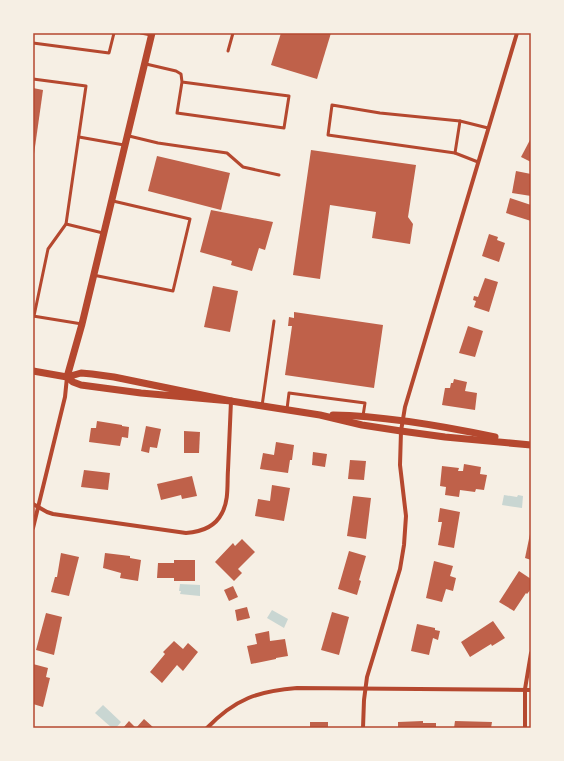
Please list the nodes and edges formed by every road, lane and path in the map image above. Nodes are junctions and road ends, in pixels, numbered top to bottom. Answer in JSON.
{"nodes":[{"id":1,"x":114,"y":33,"type":"edge"},
{"id":2,"x":141,"y":33,"type":"edge"},
{"id":3,"x":233,"y":33,"type":"edge"},
{"id":4,"x":517,"y":33,"type":"edge"},
{"id":5,"x":151,"y":34,"type":"edge"},
{"id":6,"x":33,"y":43,"type":"edge"},
{"id":7,"x":228,"y":51,"type":"dead end"},
{"id":8,"x":144,"y":63,"type":"junction"},
{"id":9,"x":33,"y":79,"type":"edge"},
{"id":10,"x":182,"y":82,"type":"junction"},
{"id":11,"x":460,"y":121,"type":"junction"},
{"id":12,"x":488,"y":128,"type":"junction"},
{"id":13,"x":127,"y":135,"type":"junction"},
{"id":14,"x":78,"y":137,"type":"junction"},
{"id":15,"x":124,"y":145,"type":"junction"},
{"id":16,"x":455,"y":153,"type":"junction"},
{"id":17,"x":478,"y":162,"type":"junction"},
{"id":18,"x":279,"y":175,"type":"dead end"},
{"id":19,"x":111,"y":201,"type":"junction"},
{"id":20,"x":66,"y":224,"type":"junction"},
{"id":21,"x":103,"y":233,"type":"junction"},
{"id":22,"x":94,"y":275,"type":"junction"},
{"id":23,"x":34,"y":316,"type":"edge"},
{"id":24,"x":274,"y":321,"type":"dead end"},
{"id":25,"x":82,"y":324,"type":"junction"},
{"id":26,"x":33,"y":371,"type":"edge"},
{"id":27,"x":67,"y":378,"type":"junction"},
{"id":28,"x":231,"y":401,"type":"junction"},
{"id":29,"x":262,"y":406,"type":"junction"},
{"id":30,"x":287,"y":410,"type":"junction"},
{"id":31,"x":320,"y":415,"type":"junction"},
{"id":32,"x":363,"y":416,"type":"junction"},
{"id":33,"x":403,"y":422,"type":"junction"},
{"id":34,"x":401,"y":431,"type":"junction"},
{"id":35,"x":522,"y":443,"type":"junction"},
{"id":36,"x":531,"y":445,"type":"edge"},
{"id":37,"x":33,"y":504,"type":"edge"},
{"id":38,"x":38,"y":507,"type":"junction"},
{"id":39,"x":33,"y":528,"type":"edge"},
{"id":40,"x":531,"y":653,"type":"edge"},
{"id":41,"x":365,"y":689,"type":"junction"},
{"id":42,"x":525,"y":690,"type":"junction"},
{"id":43,"x":531,"y":690,"type":"edge"},
{"id":44,"x":207,"y":728,"type":"edge"},
{"id":45,"x":363,"y":728,"type":"edge"},
{"id":46,"x":525,"y":728,"type":"edge"}],
"edges":[{"from":1,"to":6,"type":"lane"},
{"from":2,"to":5,"type":"lane"},
{"from":3,"to":7,"type":"lane"},
{"from":4,"to":12,"type":"street"},
{"from":5,"to":8,"type":"street"},
{"from":8,"to":10,"type":"lane"},
{"from":8,"to":13,"type":"street"},
{"from":9,"to":14,"type":"lane"},
{"from":10,"to":10,"type":"lane"},
{"from":11,"to":12,"type":"lane"},
{"from":11,"to":16,"type":"lane"},
{"from":11,"to":16,"type":"lane"},
{"from":12,"to":17,"type":"street"},
{"from":13,"to":15,"type":"street"},
{"from":13,"to":18,"type":"lane"},
{"from":14,"to":15,"type":"lane"},
{"from":14,"to":20,"type":"lane"},
{"from":15,"to":19,"type":"street"},
{"from":16,"to":17,"type":"lane"},
{"from":17,"to":33,"type":"street"},
{"from":19,"to":21,"type":"street"},
{"from":19,"to":22,"type":"lane"},
{"from":20,"to":21,"type":"lane"},
{"from":20,"to":23,"type":"lane"},
{"from":21,"to":22,"type":"street"},
{"from":22,"to":25,"type":"street"},
{"from":23,"to":25,"type":"lane"},
{"from":24,"to":29,"type":"lane"},
{"from":25,"to":27,"type":"street"},
{"from":26,"to":27,"type":"street"},
{"from":27,"to":28,"type":"street"},
{"from":27,"to":28,"type":"street"},
{"from":27,"to":38,"type":"street"},
{"from":28,"to":29,"type":"street"},
{"from":28,"to":38,"type":"street"},
{"from":29,"to":30,"type":"street"},
{"from":30,"to":31,"type":"street"},
{"from":30,"to":32,"type":"lane"},
{"from":31,"to":32,"type":"street"},
{"from":31,"to":34,"type":"street"},
{"from":32,"to":33,"type":"street"},
{"from":33,"to":34,"type":"street"},
{"from":33,"to":35,"type":"street"},
{"from":34,"to":35,"type":"street"},
{"from":34,"to":41,"type":"street"},
{"from":35,"to":36,"type":"street"},
{"from":37,"to":38,"type":"street"},
{"from":38,"to":39,"type":"street"},
{"from":40,"to":42,"type":"street"},
{"from":41,"to":42,"type":"street"},
{"from":41,"to":44,"type":"street"},
{"from":41,"to":45,"type":"street"},
{"from":42,"to":43,"type":"street"},
{"from":42,"to":46,"type":"street"}]}
